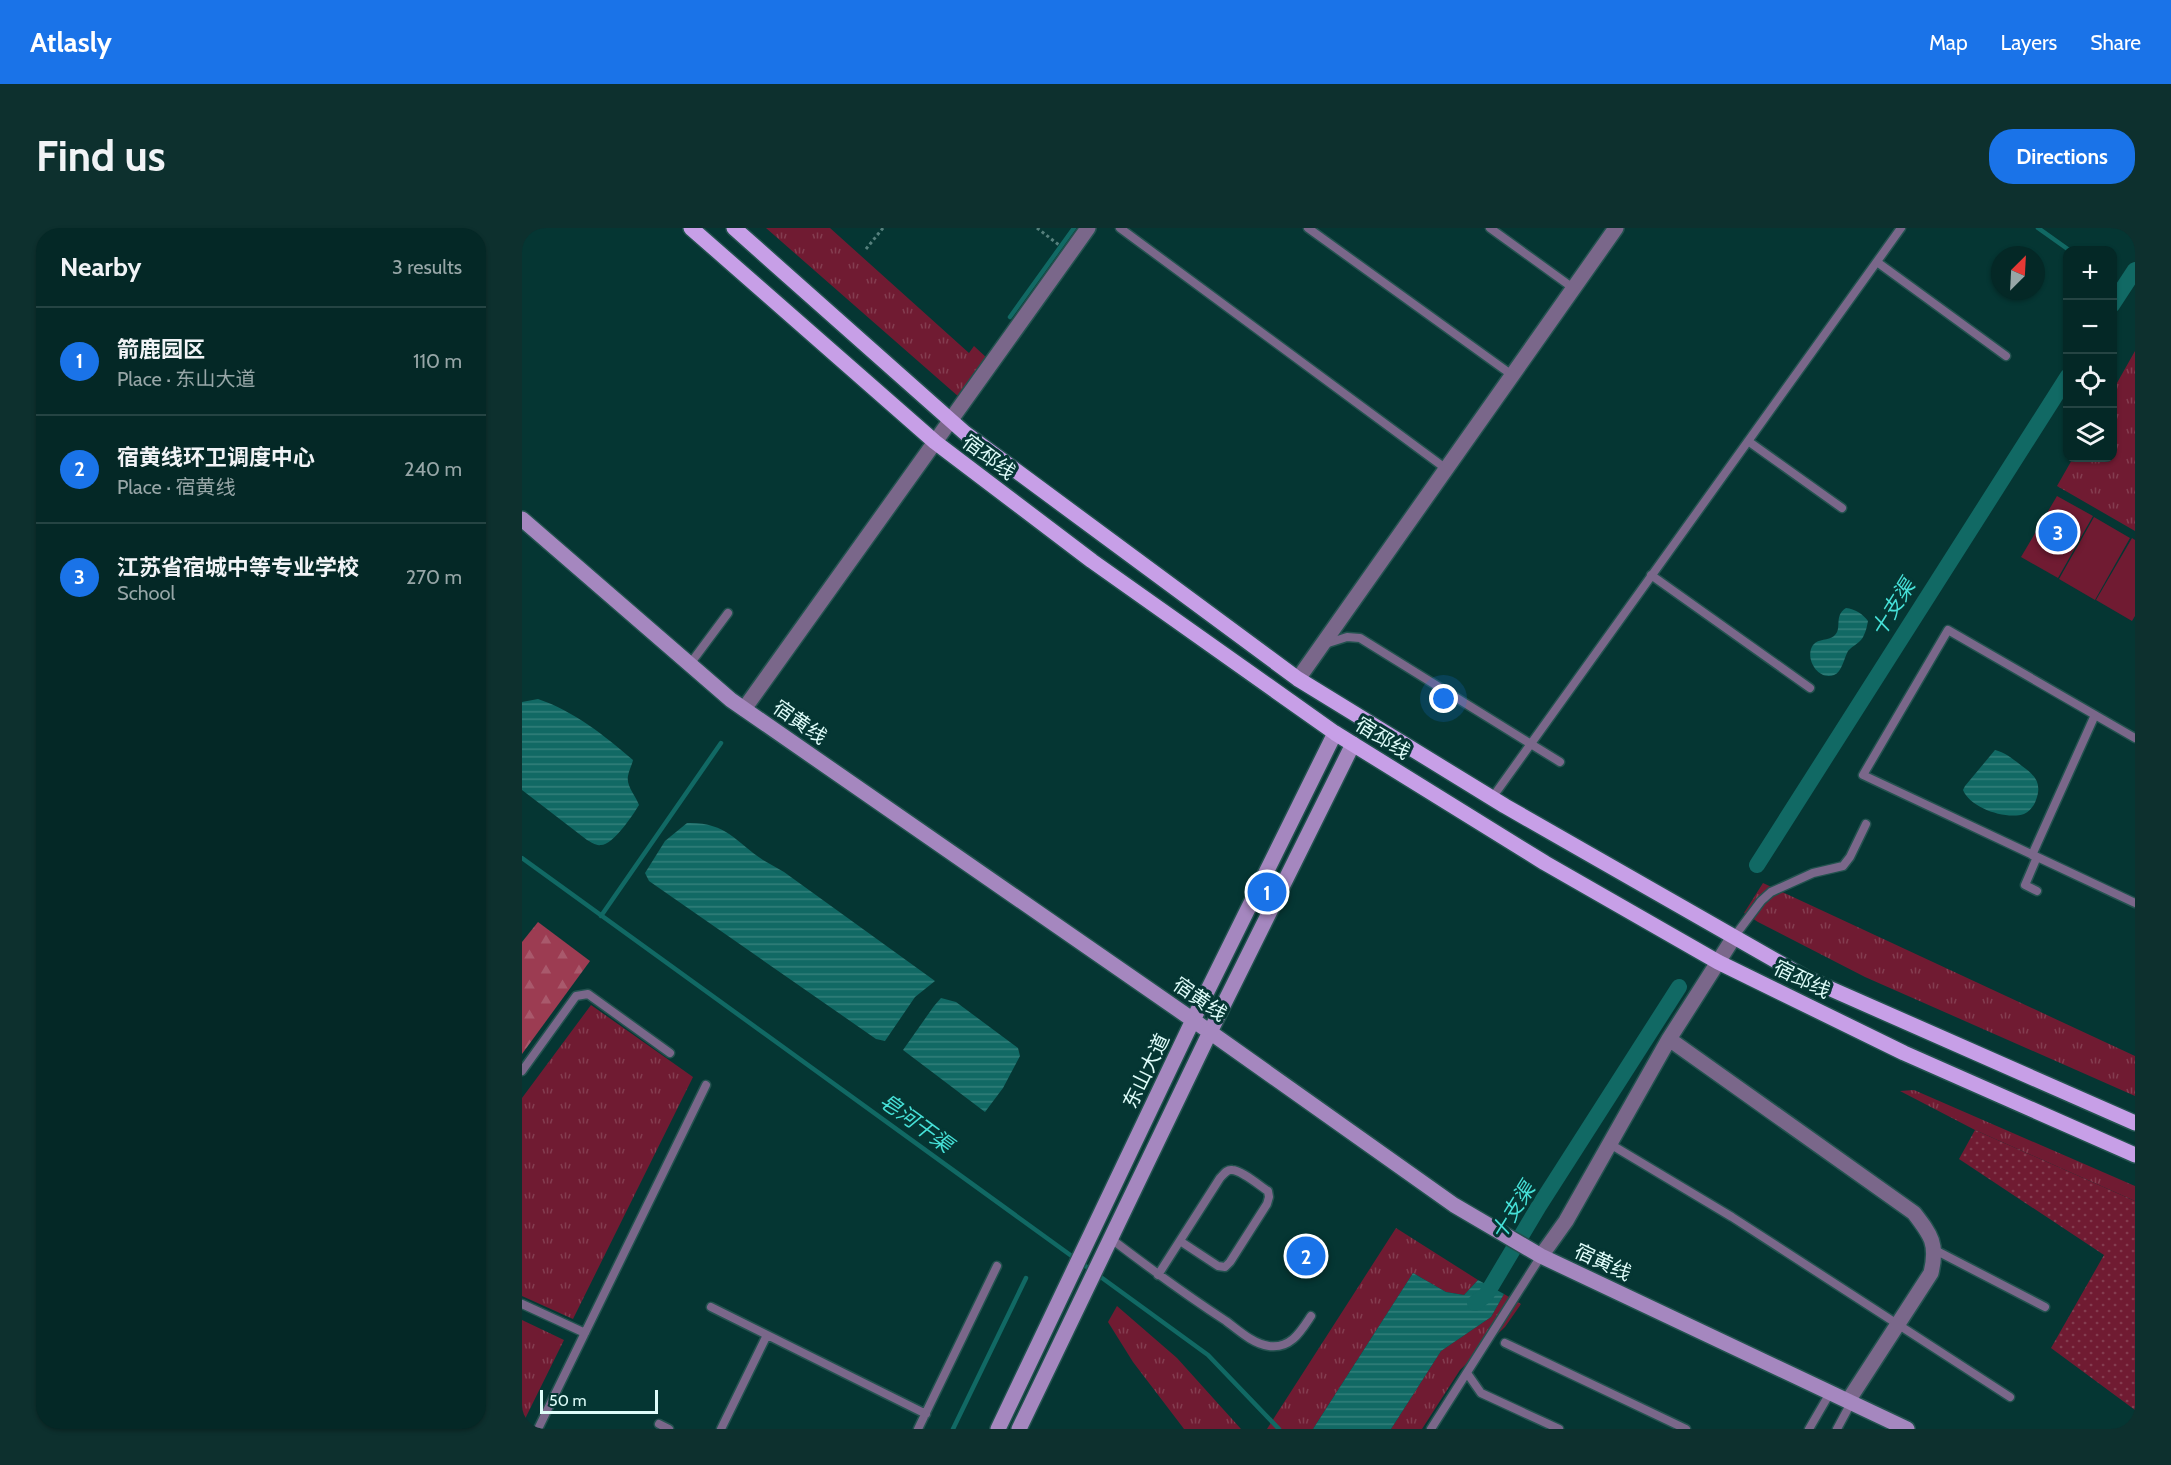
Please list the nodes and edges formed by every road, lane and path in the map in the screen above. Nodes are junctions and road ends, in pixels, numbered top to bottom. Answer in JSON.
{"nodes":[{"id":1,"x":691,"y":228,"type":"edge"},
{"id":2,"x":734,"y":228,"type":"edge"},
{"id":3,"x":883,"y":228,"type":"edge"},
{"id":4,"x":1037,"y":228,"type":"edge"},
{"id":5,"x":1088,"y":228,"type":"edge"},
{"id":6,"x":1120,"y":228,"type":"edge"},
{"id":7,"x":1308,"y":228,"type":"edge"},
{"id":8,"x":1490,"y":228,"type":"edge"},
{"id":9,"x":1616,"y":228,"type":"edge"},
{"id":10,"x":1902,"y":228,"type":"edge"},
{"id":11,"x":1054,"y":242,"type":"dead end"},
{"id":12,"x":866,"y":249,"type":"dead end"},
{"id":13,"x":1877,"y":262,"type":"junction"},
{"id":14,"x":1573,"y":288,"type":"junction"},
{"id":15,"x":2006,"y":356,"type":"dead end"},
{"id":16,"x":1512,"y":375,"type":"junction"},
{"id":17,"x":950,"y":421,"type":"junction"},
{"id":18,"x":1748,"y":441,"type":"junction"},
{"id":19,"x":935,"y":442,"type":"junction"},
{"id":20,"x":1445,"y":468,"type":"junction"},
{"id":21,"x":1842,"y":508,"type":"dead end"},
{"id":22,"x":522,"y":519,"type":"edge"},
{"id":23,"x":1652,"y":575,"type":"junction"},
{"id":24,"x":728,"y":612,"type":"dead end"},
{"id":25,"x":1318,"y":647,"type":"junction"},
{"id":26,"x":690,"y":664,"type":"junction"},
{"id":27,"x":1298,"y":679,"type":"junction"},
{"id":28,"x":1810,"y":688,"type":"dead end"},
{"id":29,"x":744,"y":709,"type":"junction"},
{"id":30,"x":2095,"y":715,"type":"junction"},
{"id":31,"x":1335,"y":733,"type":"junction"},
{"id":32,"x":2135,"y":738,"type":"edge"},
{"id":33,"x":1353,"y":744,"type":"junction"},
{"id":34,"x":1530,"y":744,"type":"junction"},
{"id":35,"x":1560,"y":762,"type":"dead end"},
{"id":36,"x":1492,"y":798,"type":"junction"},
{"id":37,"x":1866,"y":824,"type":"dead end"},
{"id":38,"x":2035,"y":856,"type":"junction"},
{"id":39,"x":2037,"y":891,"type":"dead end"},
{"id":40,"x":2135,"y":903,"type":"edge"},
{"id":41,"x":1734,"y":937,"type":"junction"},
{"id":42,"x":1718,"y":962,"type":"junction"},
{"id":43,"x":1193,"y":1020,"type":"junction"},
{"id":44,"x":1210,"y":1032,"type":"junction"},
{"id":45,"x":1669,"y":1039,"type":"junction"},
{"id":46,"x":670,"y":1053,"type":"dead end"},
{"id":47,"x":522,"y":1071,"type":"edge"},
{"id":48,"x":706,"y":1085,"type":"dead end"},
{"id":49,"x":2135,"y":1123,"type":"edge"},
{"id":50,"x":1610,"y":1144,"type":"junction"},
{"id":51,"x":2135,"y":1155,"type":"edge"},
{"id":52,"x":1110,"y":1238,"type":"junction"},
{"id":53,"x":1180,"y":1241,"type":"junction"},
{"id":54,"x":1935,"y":1250,"type":"junction"},
{"id":55,"x":1537,"y":1254,"type":"junction"},
{"id":56,"x":998,"y":1266,"type":"dead end"},
{"id":57,"x":1158,"y":1275,"type":"junction"},
{"id":58,"x":522,"y":1304,"type":"edge"},
{"id":59,"x":711,"y":1307,"type":"dead end"},
{"id":60,"x":2045,"y":1307,"type":"dead end"},
{"id":61,"x":1311,"y":1316,"type":"dead end"},
{"id":62,"x":1898,"y":1324,"type":"junction"},
{"id":63,"x":585,"y":1333,"type":"junction"},
{"id":64,"x":767,"y":1335,"type":"junction"},
{"id":65,"x":1505,"y":1343,"type":"dead end"},
{"id":66,"x":1467,"y":1373,"type":"junction"},
{"id":67,"x":1830,"y":1393,"type":"junction"},
{"id":68,"x":2010,"y":1396,"type":"dead end"},
{"id":69,"x":1850,"y":1402,"type":"junction"},
{"id":70,"x":926,"y":1414,"type":"junction"},
{"id":71,"x":659,"y":1424,"type":"dead end"},
{"id":72,"x":1433,"y":1428,"type":"edge"},
{"id":73,"x":538,"y":1429,"type":"edge"},
{"id":74,"x":669,"y":1429,"type":"edge"},
{"id":75,"x":721,"y":1429,"type":"edge"},
{"id":76,"x":918,"y":1429,"type":"edge"},
{"id":77,"x":998,"y":1429,"type":"edge"},
{"id":78,"x":1019,"y":1429,"type":"edge"},
{"id":79,"x":1559,"y":1429,"type":"edge"},
{"id":80,"x":1686,"y":1429,"type":"edge"},
{"id":81,"x":1809,"y":1429,"type":"edge"},
{"id":82,"x":1837,"y":1429,"type":"edge"},
{"id":83,"x":1907,"y":1429,"type":"edge"}],
"edges":[{"from":1,"to":19,"type":"main road","name":"宿邳线"},
{"from":2,"to":17,"type":"main road","name":"宿邳线"},
{"from":3,"to":12,"type":"path"},
{"from":4,"to":11,"type":"path"},
{"from":5,"to":17,"type":"street"},
{"from":6,"to":20,"type":"lane"},
{"from":7,"to":16,"type":"lane"},
{"from":8,"to":14,"type":"lane"},
{"from":9,"to":14,"type":"street"},
{"from":10,"to":13,"type":"lane"},
{"from":13,"to":15,"type":"lane"},
{"from":13,"to":18,"type":"lane"},
{"from":14,"to":16,"type":"street"},
{"from":16,"to":20,"type":"street"},
{"from":17,"to":19,"type":"street"},
{"from":17,"to":27,"type":"main road","name":"宿邳线"},
{"from":18,"to":21,"type":"lane"},
{"from":18,"to":23,"type":"lane"},
{"from":19,"to":29,"type":"street"},
{"from":19,"to":31,"type":"main road","name":"宿邳线"},
{"from":20,"to":25,"type":"street"},
{"from":22,"to":26,"type":"main road","name":"宿黄线"},
{"from":23,"to":28,"type":"lane"},
{"from":23,"to":34,"type":"lane"},
{"from":24,"to":26,"type":"lane"},
{"from":25,"to":27,"type":"street"},
{"from":25,"to":34,"type":"lane"},
{"from":26,"to":29,"type":"main road","name":"宿黄线"},
{"from":27,"to":36,"type":"main road","name":"宿邳线"},
{"from":29,"to":43,"type":"main road","name":"宿黄线"},
{"from":30,"to":32,"type":"lane"},
{"from":30,"to":38,"type":"lane"},
{"from":30,"to":38,"type":"lane"},
{"from":31,"to":33,"type":"main road","name":"宿邳线"},
{"from":31,"to":43,"type":"main road","name":"东山大道"},
{"from":33,"to":42,"type":"main road","name":"宿邳线"},
{"from":33,"to":44,"type":"main road","name":"东山大道"},
{"from":34,"to":35,"type":"lane"},
{"from":34,"to":36,"type":"lane"},
{"from":36,"to":41,"type":"main road","name":"宿邳线"},
{"from":37,"to":41,"type":"lane"},
{"from":38,"to":39,"type":"lane"},
{"from":38,"to":40,"type":"lane"},
{"from":41,"to":42,"type":"street"},
{"from":41,"to":49,"type":"main road","name":"宿邳线"},
{"from":42,"to":45,"type":"street"},
{"from":42,"to":51,"type":"main road","name":"宿邳线"},
{"from":43,"to":44,"type":"main road","name":"宿黄线"},
{"from":43,"to":77,"type":"main road","name":"东山大道"},
{"from":44,"to":52,"type":"main road","name":"东山大道"},
{"from":44,"to":55,"type":"main road","name":"宿黄线"},
{"from":45,"to":50,"type":"street"},
{"from":45,"to":54,"type":"street"},
{"from":46,"to":47,"type":"lane"},
{"from":48,"to":63,"type":"lane"},
{"from":50,"to":55,"type":"street"},
{"from":50,"to":62,"type":"lane"},
{"from":52,"to":57,"type":"lane"},
{"from":52,"to":78,"type":"main road","name":"东山大道"},
{"from":53,"to":53,"type":"lane"},
{"from":53,"to":57,"type":"lane"},
{"from":54,"to":60,"type":"lane"},
{"from":54,"to":62,"type":"street"},
{"from":55,"to":66,"type":"lane"},
{"from":55,"to":67,"type":"main road","name":"宿黄线"},
{"from":56,"to":70,"type":"lane"},
{"from":57,"to":61,"type":"lane"},
{"from":58,"to":63,"type":"lane"},
{"from":59,"to":64,"type":"lane"},
{"from":62,"to":68,"type":"lane"},
{"from":62,"to":69,"type":"street"},
{"from":63,"to":73,"type":"lane"},
{"from":64,"to":70,"type":"lane"},
{"from":64,"to":75,"type":"lane"},
{"from":65,"to":80,"type":"lane"},
{"from":66,"to":72,"type":"lane"},
{"from":66,"to":79,"type":"lane"},
{"from":67,"to":69,"type":"main road","name":"宿黄线"},
{"from":67,"to":81,"type":"lane"},
{"from":69,"to":82,"type":"lane"},
{"from":69,"to":83,"type":"main road","name":"宿黄线"},
{"from":70,"to":76,"type":"lane"},
{"from":71,"to":74,"type":"lane"}]}
